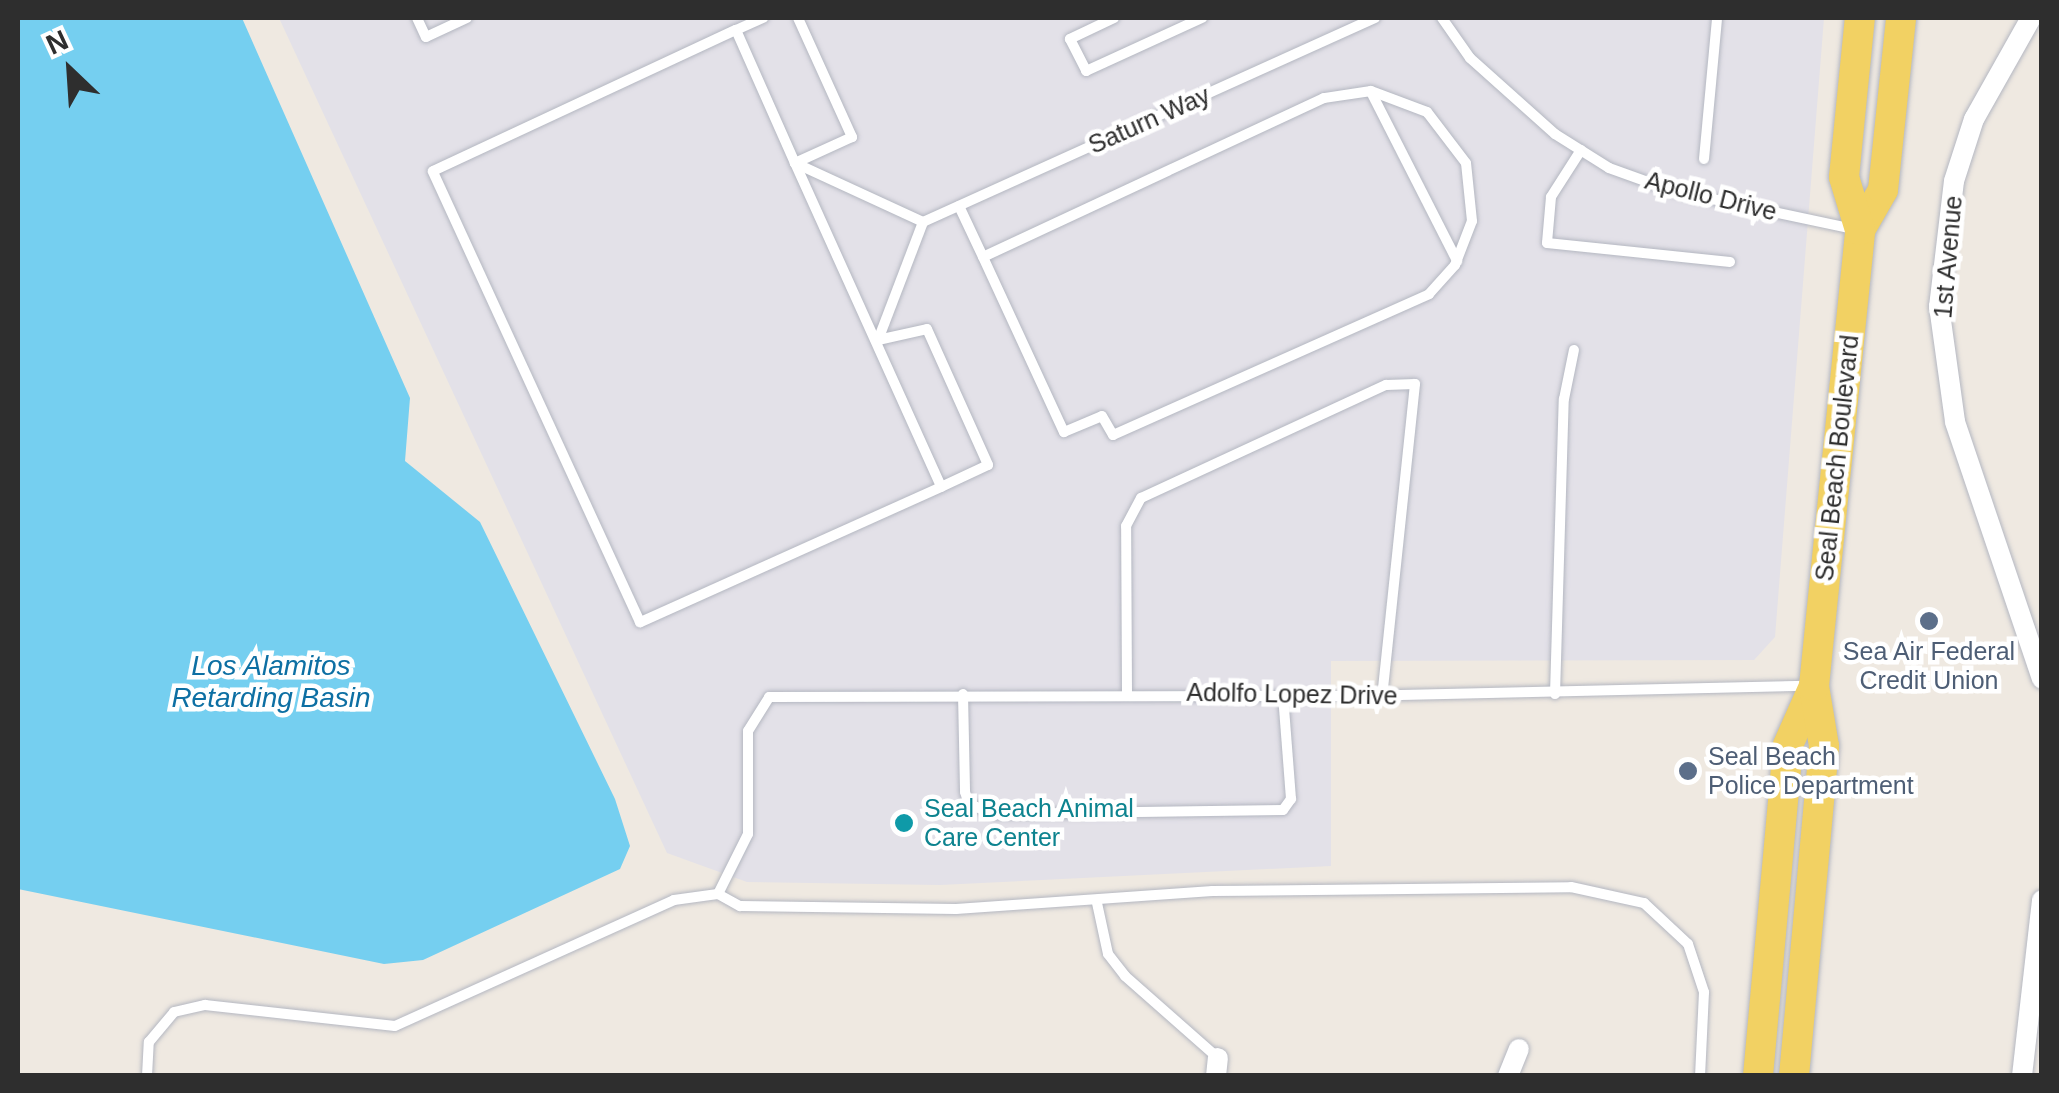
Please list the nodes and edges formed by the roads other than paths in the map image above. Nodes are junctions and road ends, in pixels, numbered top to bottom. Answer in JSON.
{"nodes":[{"id":1,"x":416,"y":18,"type":"edge"},
{"id":2,"x":467,"y":18,"type":"edge"},
{"id":3,"x":763,"y":18,"type":"edge"},
{"id":4,"x":798,"y":18,"type":"edge"},
{"id":5,"x":1114,"y":18,"type":"edge"},
{"id":6,"x":1202,"y":18,"type":"edge"},
{"id":7,"x":1375,"y":18,"type":"edge"},
{"id":8,"x":1442,"y":18,"type":"edge"},
{"id":9,"x":1717,"y":18,"type":"edge"},
{"id":10,"x":1860,"y":18,"type":"edge"},
{"id":11,"x":1901,"y":18,"type":"edge"},
{"id":12,"x":2030,"y":18,"type":"edge"},
{"id":13,"x":736,"y":30,"type":"junction"},
{"id":14,"x":1371,"y":91,"type":"junction"},
{"id":15,"x":1581,"y":150,"type":"junction"},
{"id":16,"x":1704,"y":159,"type":"dead end"},
{"id":17,"x":795,"y":163,"type":"junction"},
{"id":18,"x":959,"y":206,"type":"junction"},
{"id":19,"x":923,"y":222,"type":"junction"},
{"id":20,"x":1860,"y":230,"type":"junction"},
{"id":21,"x":982,"y":257,"type":"junction"},
{"id":22,"x":1456,"y":261,"type":"junction"},
{"id":23,"x":1730,"y":262,"type":"dead end"},
{"id":24,"x":878,"y":340,"type":"junction"},
{"id":25,"x":1574,"y":350,"type":"dead end"},
{"id":26,"x":941,"y":487,"type":"junction"},
{"id":27,"x":2042,"y":678,"type":"edge"},
{"id":28,"x":1814,"y":686,"type":"junction"},
{"id":29,"x":1127,"y":692,"type":"junction"},
{"id":30,"x":963,"y":694,"type":"junction"},
{"id":31,"x":1556,"y":694,"type":"junction"},
{"id":32,"x":1283,"y":695,"type":"junction"},
{"id":33,"x":1382,"y":696,"type":"junction"},
{"id":34,"x":718,"y":894,"type":"junction"},
{"id":35,"x":2042,"y":900,"type":"edge"},
{"id":36,"x":1097,"y":903,"type":"junction"},
{"id":37,"x":1519,"y":1050,"type":"dead end"},
{"id":38,"x":1217,"y":1067,"type":"edge"},
{"id":39,"x":147,"y":1076,"type":"edge"},
{"id":40,"x":1508,"y":1076,"type":"edge"},
{"id":41,"x":1700,"y":1076,"type":"edge"},
{"id":42,"x":1758,"y":1076,"type":"edge"},
{"id":43,"x":1794,"y":1076,"type":"edge"},
{"id":44,"x":2022,"y":1076,"type":"edge"}],
"edges":[{"from":1,"to":2,"type":"lane"},
{"from":3,"to":13,"type":"lane"},
{"from":4,"to":17,"type":"lane"},
{"from":5,"to":6,"type":"lane"},
{"from":7,"to":18,"type":"lane","name":"Saturn Way"},
{"from":8,"to":15,"type":"lane","name":"Apollo Drive"},
{"from":9,"to":16,"type":"lane"},
{"from":10,"to":20,"type":"main road","name":"Seal Beach Boulevard"},
{"from":11,"to":20,"type":"main road","name":"Seal Beach Boulevard"},
{"from":12,"to":27,"type":"street","name":"1st Avenue"},
{"from":13,"to":17,"type":"lane"},
{"from":13,"to":26,"type":"lane"},
{"from":14,"to":21,"type":"lane"},
{"from":14,"to":22,"type":"lane"},
{"from":14,"to":22,"type":"lane"},
{"from":15,"to":20,"type":"lane","name":"Apollo Drive"},
{"from":15,"to":23,"type":"lane"},
{"from":17,"to":19,"type":"lane"},
{"from":17,"to":24,"type":"lane"},
{"from":18,"to":19,"type":"lane","name":"Saturn Way"},
{"from":18,"to":21,"type":"lane"},
{"from":19,"to":24,"type":"lane"},
{"from":20,"to":28,"type":"main road","name":"Seal Beach Boulevard"},
{"from":21,"to":22,"type":"lane"},
{"from":24,"to":26,"type":"lane"},
{"from":24,"to":26,"type":"lane"},
{"from":25,"to":31,"type":"lane"},
{"from":28,"to":31,"type":"lane","name":"Adolfo Lopez Drive"},
{"from":28,"to":42,"type":"main road","name":"Seal Beach Boulevard"},
{"from":28,"to":43,"type":"main road","name":"Seal Beach Boulevard"},
{"from":29,"to":30,"type":"lane","name":"Adolfo Lopez Drive"},
{"from":29,"to":32,"type":"lane","name":"Adolfo Lopez Drive"},
{"from":29,"to":33,"type":"lane"},
{"from":30,"to":32,"type":"lane"},
{"from":30,"to":34,"type":"lane","name":"Adolfo Lopez Drive"},
{"from":31,"to":33,"type":"lane","name":"Adolfo Lopez Drive"},
{"from":32,"to":33,"type":"lane","name":"Adolfo Lopez Drive"},
{"from":34,"to":36,"type":"lane"},
{"from":34,"to":39,"type":"lane"},
{"from":35,"to":44,"type":"street"},
{"from":36,"to":38,"type":"lane"},
{"from":36,"to":41,"type":"lane"},
{"from":37,"to":40,"type":"street"}]}
